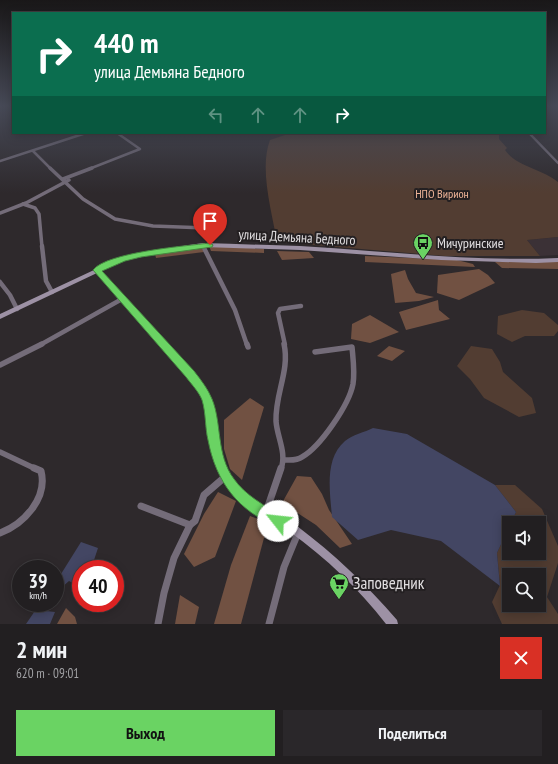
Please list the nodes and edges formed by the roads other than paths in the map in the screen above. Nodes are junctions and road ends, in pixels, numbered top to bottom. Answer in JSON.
{"nodes":[{"id":1,"x":80,"y":135,"type":"edge"},
{"id":2,"x":120,"y":135,"type":"edge"},
{"id":3,"x":531,"y":135,"type":"edge"},
{"id":4,"x":33,"y":151,"type":"junction"},
{"id":5,"x":0,"y":161,"type":"edge"},
{"id":6,"x":558,"y":163,"type":"edge"},
{"id":7,"x":66,"y":180,"type":"junction"},
{"id":8,"x":23,"y":204,"type":"junction"},
{"id":9,"x":0,"y":213,"type":"edge"},
{"id":10,"x":203,"y":245,"type":"junction"},
{"id":11,"x":210,"y":245,"type":"junction"},
{"id":12,"x":558,"y":260,"type":"edge"},
{"id":13,"x":97,"y":270,"type":"junction"},
{"id":14,"x":0,"y":282,"type":"edge"},
{"id":15,"x":52,"y":292,"type":"junction"},
{"id":16,"x":122,"y":299,"type":"junction"},
{"id":17,"x":301,"y":306,"type":"dead end"},
{"id":18,"x":17,"y":309,"type":"junction"},
{"id":19,"x":0,"y":317,"type":"edge"},
{"id":20,"x":248,"y":348,"type":"dead end"},
{"id":21,"x":315,"y":352,"type":"dead end"},
{"id":22,"x":0,"y":365,"type":"edge"},
{"id":23,"x":0,"y":452,"type":"edge"},
{"id":24,"x":284,"y":460,"type":"junction"},
{"id":25,"x":226,"y":476,"type":"junction"},
{"id":26,"x":141,"y":506,"type":"dead end"},
{"id":27,"x":265,"y":515,"type":"junction"},
{"id":28,"x":190,"y":525,"type":"junction"},
{"id":29,"x":0,"y":533,"type":"edge"},
{"id":30,"x":298,"y":533,"type":"junction"},
{"id":31,"x":158,"y":624,"type":"edge"},
{"id":32,"x":269,"y":624,"type":"edge"},
{"id":33,"x":393,"y":624,"type":"edge"}],
"edges":[{"from":1,"to":4,"type":"street"},
{"from":2,"to":7,"type":"street"},
{"from":3,"to":6,"type":"street"},
{"from":4,"to":5,"type":"street"},
{"from":4,"to":7,"type":"street"},
{"from":7,"to":8,"type":"street"},
{"from":7,"to":11,"type":"street"},
{"from":8,"to":9,"type":"street"},
{"from":8,"to":15,"type":"street"},
{"from":10,"to":11,"type":"street","name":"улица Демьяна Бедного"},
{"from":10,"to":13,"type":"street","name":"улица Демьяна Бедного"},
{"from":10,"to":20,"type":"street"},
{"from":11,"to":12,"type":"street","name":"улица Демьяна Бедного"},
{"from":13,"to":15,"type":"street","name":"улица Демьяна Бедного"},
{"from":13,"to":16,"type":"street"},
{"from":14,"to":18,"type":"street"},
{"from":15,"to":18,"type":"street","name":"улица Демьяна Бедного"},
{"from":16,"to":22,"type":"street"},
{"from":16,"to":25,"type":"street"},
{"from":17,"to":24,"type":"street"},
{"from":18,"to":19,"type":"street","name":"улица Демьяна Бедного"},
{"from":21,"to":24,"type":"street"},
{"from":23,"to":29,"type":"street"},
{"from":24,"to":27,"type":"street"},
{"from":25,"to":27,"type":"street"},
{"from":25,"to":28,"type":"street"},
{"from":26,"to":28,"type":"street"},
{"from":27,"to":30,"type":"street"},
{"from":28,"to":31,"type":"street"},
{"from":30,"to":32,"type":"street"},
{"from":30,"to":33,"type":"street"}]}
